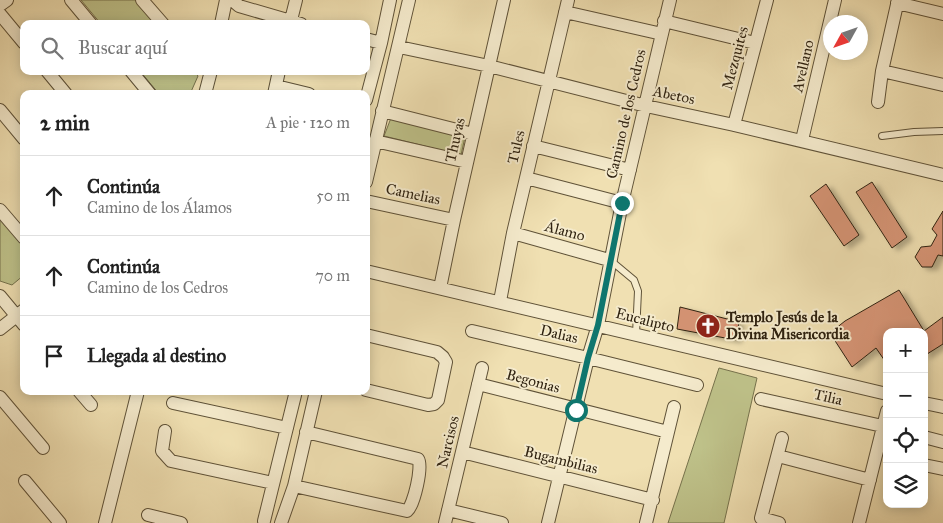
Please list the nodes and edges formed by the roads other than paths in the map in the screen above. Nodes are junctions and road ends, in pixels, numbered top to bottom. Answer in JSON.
{"nodes":[{"id":1,"x":6,"y":0,"type":"edge"},
{"id":2,"x":71,"y":0,"type":"edge"},
{"id":3,"x":142,"y":0,"type":"edge"},
{"id":4,"x":226,"y":0,"type":"edge"},
{"id":5,"x":232,"y":0,"type":"edge"},
{"id":6,"x":296,"y":0,"type":"edge"},
{"id":7,"x":390,"y":0,"type":"edge"},
{"id":8,"x":409,"y":0,"type":"edge"},
{"id":9,"x":670,"y":0,"type":"edge"},
{"id":10,"x":767,"y":0,"type":"edge"},
{"id":11,"x":835,"y":0,"type":"edge"},
{"id":12,"x":501,"y":1,"type":"edge"},
{"id":13,"x":898,"y":1,"type":"edge"},
{"id":14,"x":0,"y":5,"type":"edge"},
{"id":15,"x":567,"y":6,"type":"edge"},
{"id":16,"x":0,"y":14,"type":"edge"},
{"id":17,"x":943,"y":14,"type":"edge"},
{"id":18,"x":88,"y":20,"type":"edge"},
{"id":19,"x":160,"y":20,"type":"edge"},
{"id":20,"x":222,"y":20,"type":"edge"},
{"id":21,"x":284,"y":20,"type":"edge"},
{"id":22,"x":294,"y":20,"type":"edge"},
{"id":23,"x":663,"y":28,"type":"junction"},
{"id":24,"x":20,"y":38,"type":"edge"},
{"id":25,"x":370,"y":40,"type":"edge"},
{"id":26,"x":381,"y":42,"type":"junction"},
{"id":27,"x":755,"y":43,"type":"junction"},
{"id":28,"x":399,"y":47,"type":"junction"},
{"id":29,"x":489,"y":66,"type":"junction"},
{"id":30,"x":882,"y":71,"type":"junction"},
{"id":31,"x":50,"y":75,"type":"edge"},
{"id":32,"x":134,"y":75,"type":"edge"},
{"id":33,"x":210,"y":75,"type":"edge"},
{"id":34,"x":278,"y":75,"type":"edge"},
{"id":35,"x":548,"y":81,"type":"junction"},
{"id":36,"x":943,"y":85,"type":"edge"},
{"id":37,"x":63,"y":90,"type":"edge"},
{"id":38,"x":147,"y":90,"type":"edge"},
{"id":39,"x":206,"y":90,"type":"edge"},
{"id":40,"x":275,"y":90,"type":"edge"},
{"id":41,"x":369,"y":90,"type":"edge"},
{"id":42,"x":878,"y":102,"type":"dead end"},
{"id":43,"x":646,"y":106,"type":"junction"},
{"id":44,"x":0,"y":110,"type":"edge"},
{"id":45,"x":382,"y":111,"type":"junction"},
{"id":46,"x":734,"y":124,"type":"junction"},
{"id":47,"x":943,"y":131,"type":"edge"},
{"id":48,"x":20,"y":134,"type":"edge"},
{"id":49,"x":474,"y":134,"type":"junction"},
{"id":50,"x":882,"y":136,"type":"dead end"},
{"id":51,"x":802,"y":140,"type":"junction"},
{"id":52,"x":375,"y":141,"type":"junction"},
{"id":53,"x":533,"y":146,"type":"junction"},
{"id":54,"x":467,"y":162,"type":"junction"},
{"id":55,"x":370,"y":164,"type":"edge"},
{"id":56,"x":630,"y":170,"type":"junction"},
{"id":57,"x":943,"y":174,"type":"edge"},
{"id":58,"x":526,"y":178,"type":"junction"},
{"id":59,"x":370,"y":202,"type":"edge"},
{"id":60,"x":622,"y":203,"type":"junction"},
{"id":61,"x":0,"y":210,"type":"edge"},
{"id":62,"x":454,"y":220,"type":"junction"},
{"id":63,"x":20,"y":233,"type":"edge"},
{"id":64,"x":513,"y":233,"type":"junction"},
{"id":65,"x":610,"y":260,"type":"junction"},
{"id":66,"x":370,"y":272,"type":"edge"},
{"id":67,"x":440,"y":288,"type":"junction"},
{"id":68,"x":0,"y":296,"type":"edge"},
{"id":69,"x":500,"y":302,"type":"junction"},
{"id":70,"x":20,"y":316,"type":"edge"},
{"id":71,"x":20,"y":318,"type":"edge"},
{"id":72,"x":598,"y":325,"type":"junction"},
{"id":73,"x":0,"y":329,"type":"edge"},
{"id":74,"x":472,"y":331,"type":"dead end"},
{"id":75,"x":636,"y":334,"type":"junction"},
{"id":76,"x":370,"y":336,"type":"edge"},
{"id":77,"x":588,"y":358,"type":"junction"},
{"id":78,"x":482,"y":368,"type":"dead end"},
{"id":79,"x":478,"y":384,"type":"junction"},
{"id":80,"x":697,"y":386,"type":"dead end"},
{"id":81,"x":370,"y":391,"type":"edge"},
{"id":82,"x":883,"y":393,"type":"edge"},
{"id":83,"x":82,"y":395,"type":"edge"},
{"id":84,"x":295,"y":395,"type":"edge"},
{"id":85,"x":315,"y":395,"type":"edge"},
{"id":86,"x":0,"y":397,"type":"edge"},
{"id":87,"x":140,"y":397,"type":"edge"},
{"id":88,"x":761,"y":399,"type":"dead end"},
{"id":89,"x":173,"y":403,"type":"dead end"},
{"id":90,"x":928,"y":404,"type":"edge"},
{"id":91,"x":90,"y":405,"type":"dead end"},
{"id":92,"x":674,"y":407,"type":"dead end"},
{"id":93,"x":943,"y":407,"type":"edge"},
{"id":94,"x":576,"y":410,"type":"junction"},
{"id":95,"x":883,"y":427,"type":"edge"},
{"id":96,"x":287,"y":428,"type":"junction"},
{"id":97,"x":165,"y":431,"type":"dead end"},
{"id":98,"x":306,"y":432,"type":"junction"},
{"id":99,"x":668,"y":432,"type":"junction"},
{"id":100,"x":782,"y":438,"type":"dead end"},
{"id":101,"x":928,"y":438,"type":"edge"},
{"id":102,"x":883,"y":441,"type":"edge"},
{"id":103,"x":943,"y":442,"type":"edge"},
{"id":104,"x":43,"y":448,"type":"dead end"},
{"id":105,"x":462,"y":452,"type":"junction"},
{"id":106,"x":882,"y":455,"type":"edge"},
{"id":107,"x":778,"y":456,"type":"junction"},
{"id":108,"x":928,"y":466,"type":"edge"},
{"id":109,"x":943,"y":469,"type":"edge"},
{"id":110,"x":560,"y":476,"type":"junction"},
{"id":111,"x":870,"y":480,"type":"junction"},
{"id":112,"x":25,"y":481,"type":"dead end"},
{"id":113,"x":273,"y":484,"type":"junction"},
{"id":114,"x":294,"y":486,"type":"junction"},
{"id":115,"x":652,"y":500,"type":"junction"},
{"id":116,"x":448,"y":510,"type":"junction"},
{"id":117,"x":148,"y":516,"type":"dead end"},
{"id":118,"x":267,"y":522,"type":"edge"},
{"id":119,"x":60,"y":523,"type":"edge"},
{"id":120,"x":105,"y":523,"type":"edge"},
{"id":121,"x":181,"y":523,"type":"edge"},
{"id":122,"x":281,"y":523,"type":"edge"},
{"id":123,"x":445,"y":523,"type":"edge"},
{"id":124,"x":502,"y":523,"type":"edge"},
{"id":125,"x":548,"y":523,"type":"edge"},
{"id":126,"x":646,"y":523,"type":"edge"},
{"id":127,"x":779,"y":523,"type":"edge"},
{"id":128,"x":859,"y":523,"type":"edge"}],
"edges":[{"from":1,"to":14,"type":"street"},
{"from":2,"to":18,"type":"street"},
{"from":3,"to":19,"type":"street"},
{"from":4,"to":20,"type":"street"},
{"from":5,"to":21,"type":"street"},
{"from":6,"to":22,"type":"street"},
{"from":7,"to":26,"type":"street"},
{"from":8,"to":28,"type":"street"},
{"from":9,"to":23,"type":"street","name":"Camino de los Cedros"},
{"from":10,"to":27,"type":"street","name":"Mezquites"},
{"from":11,"to":51,"type":"street","name":"Avellano"},
{"from":12,"to":29,"type":"street","name":"Thuyas"},
{"from":13,"to":17,"type":"street"},
{"from":13,"to":30,"type":"street"},
{"from":15,"to":23,"type":"street"},
{"from":15,"to":35,"type":"street","name":"Tules"},
{"from":16,"to":24,"type":"street"},
{"from":23,"to":27,"type":"street"},
{"from":23,"to":43,"type":"street","name":"Camino de los Cedros"},
{"from":25,"to":26,"type":"street"},
{"from":26,"to":41,"type":"street"},
{"from":27,"to":46,"type":"street","name":"Mezquites"},
{"from":28,"to":29,"type":"street","name":"Abetos"},
{"from":28,"to":45,"type":"street"},
{"from":29,"to":35,"type":"street","name":"Abetos"},
{"from":29,"to":49,"type":"street","name":"Thuyas"},
{"from":30,"to":36,"type":"street"},
{"from":30,"to":42,"type":"street"},
{"from":31,"to":37,"type":"street"},
{"from":32,"to":38,"type":"street"},
{"from":33,"to":39,"type":"street"},
{"from":34,"to":40,"type":"street"},
{"from":35,"to":43,"type":"street","name":"Abetos"},
{"from":35,"to":53,"type":"street","name":"Tules"},
{"from":43,"to":46,"type":"street","name":"Abetos"},
{"from":43,"to":56,"type":"street","name":"Camino de los Cedros"},
{"from":44,"to":48,"type":"street"},
{"from":45,"to":49,"type":"street"},
{"from":45,"to":52,"type":"street"},
{"from":46,"to":51,"type":"street","name":"Abetos"},
{"from":47,"to":50,"type":"lane"},
{"from":49,"to":54,"type":"street","name":"Thuyas"},
{"from":51,"to":57,"type":"street","name":"Abetos"},
{"from":52,"to":54,"type":"street"},
{"from":52,"to":55,"type":"street"},
{"from":53,"to":56,"type":"street"},
{"from":53,"to":58,"type":"street","name":"Tules"},
{"from":54,"to":62,"type":"street","name":"Thuyas"},
{"from":56,"to":60,"type":"street","name":"Camino de los Cedros"},
{"from":58,"to":60,"type":"street"},
{"from":58,"to":64,"type":"street","name":"Tules"},
{"from":59,"to":62,"type":"street","name":"Camelias"},
{"from":60,"to":65,"type":"street","name":"Camino de los Cedros"},
{"from":61,"to":63,"type":"street"},
{"from":62,"to":67,"type":"street","name":"Thuyas"},
{"from":64,"to":65,"type":"street","name":"Álamo"},
{"from":64,"to":69,"type":"street","name":"Tules"},
{"from":65,"to":72,"type":"street","name":"Camino de los Cedros"},
{"from":65,"to":75,"type":"lane"},
{"from":66,"to":67,"type":"street","name":"Eucalipto"},
{"from":67,"to":69,"type":"street","name":"Eucalipto"},
{"from":68,"to":70,"type":"street"},
{"from":69,"to":72,"type":"street","name":"Eucalipto"},
{"from":71,"to":73,"type":"street"},
{"from":72,"to":75,"type":"street","name":"Eucalipto"},
{"from":72,"to":77,"type":"street","name":"Camino de los Cedros"},
{"from":74,"to":77,"type":"street","name":"Dalias"},
{"from":75,"to":82,"type":"street","name":"Eucalipto"},
{"from":76,"to":81,"type":"street"},
{"from":77,"to":80,"type":"street","name":"Dalias"},
{"from":77,"to":94,"type":"street","name":"Camino de los Cedros"},
{"from":78,"to":79,"type":"street","name":"Narcisos"},
{"from":79,"to":94,"type":"street","name":"Begonias"},
{"from":79,"to":105,"type":"street","name":"Narcisos"},
{"from":83,"to":91,"type":"street"},
{"from":84,"to":96,"type":"street"},
{"from":85,"to":98,"type":"street"},
{"from":86,"to":104,"type":"street"},
{"from":87,"to":120,"type":"street"},
{"from":88,"to":95,"type":"street","name":"Tilia"},
{"from":89,"to":96,"type":"street"},
{"from":90,"to":93,"type":"street"},
{"from":92,"to":99,"type":"street"},
{"from":94,"to":99,"type":"street","name":"Begonias"},
{"from":94,"to":110,"type":"street","name":"Camino de los Cedros"},
{"from":96,"to":113,"type":"street"},
{"from":97,"to":113,"type":"street"},
{"from":98,"to":114,"type":"street"},
{"from":98,"to":114,"type":"street"},
{"from":99,"to":115,"type":"street"},
{"from":100,"to":107,"type":"street"},
{"from":101,"to":103,"type":"street"},
{"from":102,"to":106,"type":"street"},
{"from":105,"to":110,"type":"street","name":"Bugambilias"},
{"from":105,"to":116,"type":"street","name":"Narcisos"},
{"from":106,"to":111,"type":"street"},
{"from":107,"to":111,"type":"street"},
{"from":107,"to":127,"type":"street"},
{"from":108,"to":109,"type":"street"},
{"from":110,"to":115,"type":"street","name":"Bugambilias"},
{"from":110,"to":125,"type":"street","name":"Camino de los Cedros"},
{"from":111,"to":128,"type":"street"},
{"from":112,"to":119,"type":"street"},
{"from":113,"to":118,"type":"street"},
{"from":114,"to":122,"type":"street"},
{"from":115,"to":126,"type":"street"},
{"from":116,"to":123,"type":"street","name":"Narcisos"},
{"from":116,"to":124,"type":"street"},
{"from":117,"to":121,"type":"street"}]}
